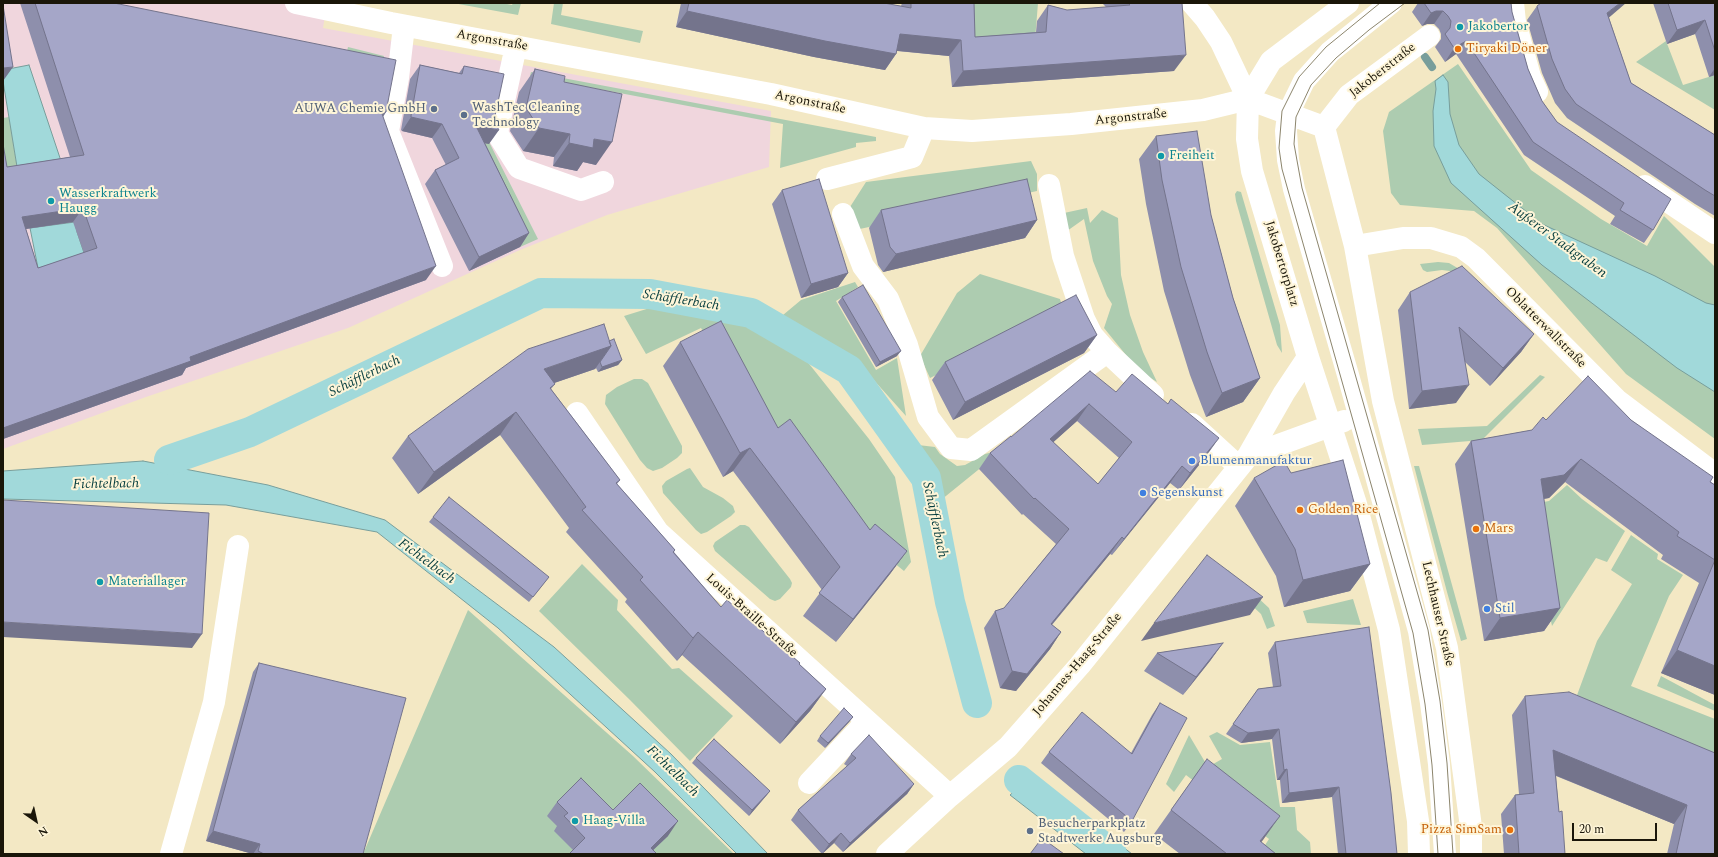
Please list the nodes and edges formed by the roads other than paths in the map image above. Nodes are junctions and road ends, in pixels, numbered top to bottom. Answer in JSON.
{"nodes":[{"id":1,"x":296,"y":3,"type":"edge"},
{"id":2,"x":1192,"y":3,"type":"edge"},
{"id":3,"x":1348,"y":3,"type":"edge"},
{"id":4,"x":1391,"y":3,"type":"edge"},
{"id":5,"x":1513,"y":3,"type":"edge"},
{"id":6,"x":404,"y":26,"type":"junction"},
{"id":7,"x":1429,"y":36,"type":"dead end"},
{"id":8,"x":516,"y":46,"type":"junction"},
{"id":9,"x":1248,"y":99,"type":"junction"},
{"id":10,"x":1544,"y":109,"type":"edge"},
{"id":11,"x":1288,"y":114,"type":"junction"},
{"id":12,"x":1324,"y":127,"type":"junction"},
{"id":13,"x":924,"y":128,"type":"junction"},
{"id":14,"x":1626,"y":173,"type":"edge"},
{"id":15,"x":827,"y":179,"type":"dead end"},
{"id":16,"x":603,"y":182,"type":"dead end"},
{"id":17,"x":1049,"y":185,"type":"dead end"},
{"id":18,"x":843,"y":214,"type":"dead end"},
{"id":19,"x":1715,"y":233,"type":"edge"},
{"id":20,"x":1355,"y":246,"type":"junction"},
{"id":21,"x":442,"y":266,"type":"dead end"},
{"id":22,"x":1107,"y":352,"type":"junction"},
{"id":23,"x":1308,"y":357,"type":"junction"},
{"id":24,"x":1383,"y":401,"type":"junction"},
{"id":25,"x":577,"y":413,"type":"dead end"},
{"id":26,"x":1358,"y":415,"type":"junction"},
{"id":27,"x":1332,"y":426,"type":"junction"},
{"id":28,"x":1243,"y":461,"type":"junction"},
{"id":29,"x":1715,"y":474,"type":"edge"},
{"id":30,"x":238,"y":546,"type":"dead end"},
{"id":31,"x":867,"y":721,"type":"junction"},
{"id":32,"x":809,"y":783,"type":"dead end"},
{"id":33,"x":950,"y":796,"type":"junction"},
{"id":34,"x":171,"y":854,"type":"edge"},
{"id":35,"x":887,"y":854,"type":"edge"},
{"id":36,"x":1419,"y":854,"type":"edge"},
{"id":37,"x":1445,"y":854,"type":"edge"},
{"id":38,"x":1472,"y":854,"type":"edge"}],
"edges":[{"from":1,"to":6,"type":"street","name":"Argonstraße"},
{"from":2,"to":9,"type":"street"},
{"from":3,"to":9,"type":"street"},
{"from":4,"to":11,"type":"street"},
{"from":5,"to":10,"type":"street"},
{"from":6,"to":8,"type":"street","name":"Argonstraße"},
{"from":6,"to":21,"type":"street"},
{"from":7,"to":12,"type":"street","name":"Jakoberstraße"},
{"from":8,"to":13,"type":"street","name":"Argonstraße"},
{"from":8,"to":16,"type":"street"},
{"from":9,"to":11,"type":"street"},
{"from":9,"to":13,"type":"street","name":"Argonstraße"},
{"from":9,"to":23,"type":"street","name":"Jakobertorplatz"},
{"from":11,"to":12,"type":"street"},
{"from":11,"to":26,"type":"street"},
{"from":12,"to":20,"type":"street"},
{"from":13,"to":15,"type":"street"},
{"from":14,"to":19,"type":"street"},
{"from":17,"to":22,"type":"street"},
{"from":18,"to":22,"type":"street"},
{"from":20,"to":24,"type":"street"},
{"from":20,"to":29,"type":"street","name":"Oblatterwallstraße"},
{"from":22,"to":28,"type":"street"},
{"from":23,"to":27,"type":"street","name":"Jakobertorplatz"},
{"from":23,"to":28,"type":"street","name":"Johannes-Haag-Straße"},
{"from":24,"to":26,"type":"street"},
{"from":24,"to":38,"type":"street","name":"Lechhauser Straße"},
{"from":25,"to":31,"type":"street","name":"Louis-Braille-Straße"},
{"from":26,"to":27,"type":"street"},
{"from":26,"to":37,"type":"street"},
{"from":27,"to":28,"type":"street"},
{"from":27,"to":36,"type":"street"},
{"from":28,"to":33,"type":"street","name":"Johannes-Haag-Straße"},
{"from":30,"to":34,"type":"street"},
{"from":31,"to":32,"type":"street"},
{"from":31,"to":33,"type":"street","name":"Louis-Braille-Straße"},
{"from":33,"to":35,"type":"street","name":"Johannes-Haag-Straße"}]}
